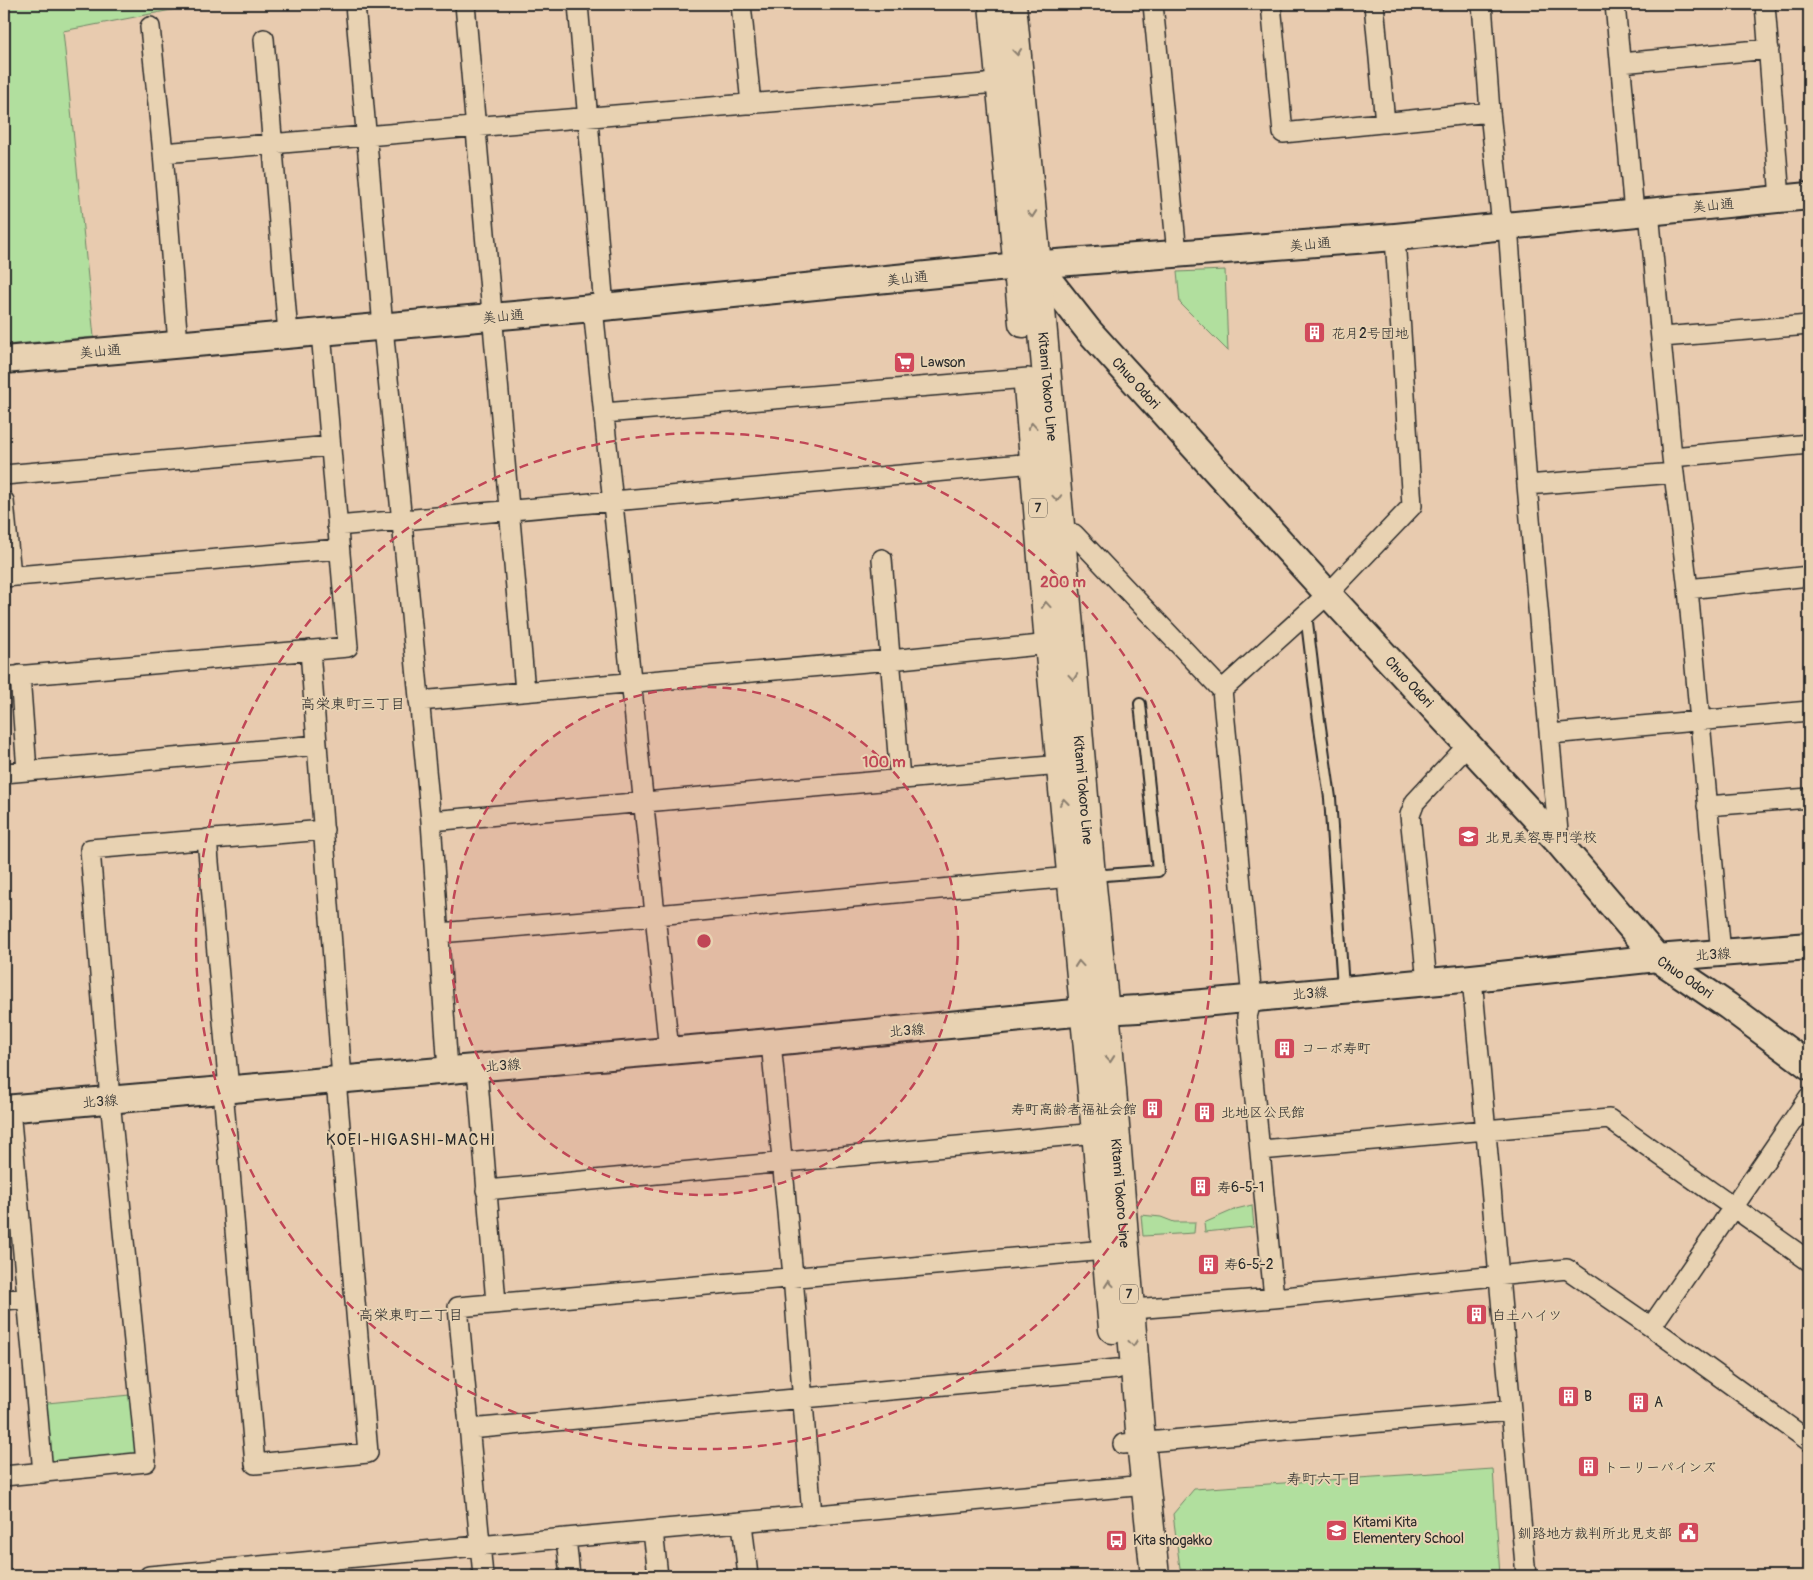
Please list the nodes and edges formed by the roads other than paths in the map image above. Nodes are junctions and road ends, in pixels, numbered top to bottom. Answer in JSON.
{"nodes":[{"id":1,"x":355,"y":4,"type":"edge"},
{"id":2,"x":465,"y":4,"type":"edge"},
{"id":3,"x":578,"y":4,"type":"edge"},
{"id":4,"x":741,"y":4,"type":"edge"},
{"id":5,"x":993,"y":4,"type":"edge"},
{"id":6,"x":1012,"y":4,"type":"edge"},
{"id":7,"x":1153,"y":4,"type":"edge"},
{"id":8,"x":1271,"y":4,"type":"edge"},
{"id":9,"x":1374,"y":4,"type":"edge"},
{"id":10,"x":1482,"y":4,"type":"edge"},
{"id":11,"x":1616,"y":4,"type":"edge"},
{"id":12,"x":1765,"y":4,"type":"edge"},
{"id":13,"x":150,"y":27,"type":"dead end"},
{"id":14,"x":264,"y":39,"type":"dead end"},
{"id":15,"x":1769,"y":49,"type":"junction"},
{"id":16,"x":1621,"y":63,"type":"junction"},
{"id":17,"x":1010,"y":80,"type":"junction"},
{"id":18,"x":751,"y":104,"type":"junction"},
{"id":19,"x":1490,"y":112,"type":"junction"},
{"id":20,"x":587,"y":117,"type":"junction"},
{"id":21,"x":1385,"y":123,"type":"junction"},
{"id":22,"x":476,"y":128,"type":"junction"},
{"id":23,"x":367,"y":137,"type":"junction"},
{"id":24,"x":271,"y":144,"type":"junction"},
{"id":25,"x":163,"y":153,"type":"junction"},
{"id":26,"x":1809,"y":196,"type":"edge"},
{"id":27,"x":1780,"y":199,"type":"junction"},
{"id":28,"x":1642,"y":212,"type":"junction"},
{"id":29,"x":1505,"y":226,"type":"junction"},
{"id":30,"x":1395,"y":237,"type":"junction"},
{"id":31,"x":1177,"y":254,"type":"junction"},
{"id":32,"x":1027,"y":265,"type":"junction"},
{"id":33,"x":598,"y":308,"type":"junction"},
{"id":34,"x":492,"y":317,"type":"junction"},
{"id":35,"x":1809,"y":325,"type":"edge"},
{"id":36,"x":383,"y":327,"type":"junction"},
{"id":37,"x":321,"y":332,"type":"junction"},
{"id":38,"x":288,"y":334,"type":"junction"},
{"id":39,"x":1662,"y":338,"type":"junction"},
{"id":40,"x":178,"y":344,"type":"junction"},
{"id":41,"x":4,"y":360,"type":"edge"},
{"id":42,"x":1028,"y":378,"type":"junction"},
{"id":43,"x":604,"y":413,"type":"junction"},
{"id":44,"x":1809,"y":444,"type":"edge"},
{"id":45,"x":330,"y":446,"type":"junction"},
{"id":46,"x":1044,"y":462,"type":"junction"},
{"id":47,"x":1673,"y":465,"type":"junction"},
{"id":48,"x":4,"y":475,"type":"edge"},
{"id":49,"x":1528,"y":485,"type":"junction"},
{"id":50,"x":613,"y":500,"type":"junction"},
{"id":51,"x":4,"y":501,"type":"edge"},
{"id":52,"x":510,"y":509,"type":"junction"},
{"id":53,"x":401,"y":519,"type":"junction"},
{"id":54,"x":337,"y":526,"type":"junction"},
{"id":55,"x":1060,"y":533,"type":"junction"},
{"id":56,"x":338,"y":549,"type":"junction"},
{"id":57,"x":882,"y":559,"type":"dead end"},
{"id":58,"x":1809,"y":576,"type":"edge"},
{"id":59,"x":8,"y":577,"type":"edge"},
{"id":60,"x":1688,"y":589,"type":"junction"},
{"id":61,"x":1328,"y":594,"type":"junction"},
{"id":62,"x":1306,"y":614,"type":"junction"},
{"id":63,"x":1060,"y":643,"type":"junction"},
{"id":64,"x":310,"y":650,"type":"junction"},
{"id":65,"x":890,"y":660,"type":"junction"},
{"id":66,"x":12,"y":676,"type":"edge"},
{"id":67,"x":631,"y":683,"type":"junction"},
{"id":68,"x":1222,"y":690,"type":"junction"},
{"id":69,"x":525,"y":692,"type":"junction"},
{"id":70,"x":419,"y":701,"type":"junction"},
{"id":71,"x":1140,"y":704,"type":"dead end"},
{"id":72,"x":1809,"y":711,"type":"edge"},
{"id":73,"x":1700,"y":720,"type":"junction"},
{"id":74,"x":1550,"y":734,"type":"junction"},
{"id":75,"x":317,"y":745,"type":"junction"},
{"id":76,"x":1468,"y":745,"type":"junction"},
{"id":77,"x":1071,"y":765,"type":"junction"},
{"id":78,"x":26,"y":771,"type":"junction"},
{"id":79,"x":4,"y":773,"type":"edge"},
{"id":80,"x":900,"y":780,"type":"junction"},
{"id":81,"x":1809,"y":798,"type":"edge"},
{"id":82,"x":643,"y":801,"type":"junction"},
{"id":83,"x":1707,"y":806,"type":"junction"},
{"id":84,"x":431,"y":821,"type":"junction"},
{"id":85,"x":324,"y":830,"type":"junction"},
{"id":86,"x":207,"y":839,"type":"junction"},
{"id":87,"x":1558,"y":843,"type":"junction"},
{"id":88,"x":1081,"y":876,"type":"junction"},
{"id":89,"x":656,"y":916,"type":"junction"},
{"id":90,"x":439,"y":933,"type":"junction"},
{"id":91,"x":1809,"y":946,"type":"edge"},
{"id":92,"x":1720,"y":954,"type":"junction"},
{"id":93,"x":1657,"y":958,"type":"junction"},
{"id":94,"x":1472,"y":978,"type":"junction"},
{"id":95,"x":1427,"y":982,"type":"junction"},
{"id":96,"x":1343,"y":990,"type":"junction"},
{"id":97,"x":1252,"y":998,"type":"junction"},
{"id":98,"x":1095,"y":1012,"type":"junction"},
{"id":99,"x":771,"y":1042,"type":"junction"},
{"id":100,"x":669,"y":1051,"type":"junction"},
{"id":101,"x":1809,"y":1066,"type":"edge"},
{"id":102,"x":476,"y":1068,"type":"junction"},
{"id":103,"x":448,"y":1070,"type":"junction"},
{"id":104,"x":339,"y":1080,"type":"junction"},
{"id":105,"x":226,"y":1090,"type":"junction"},
{"id":106,"x":1809,"y":1097,"type":"edge"},
{"id":107,"x":110,"y":1100,"type":"junction"},
{"id":108,"x":7,"y":1109,"type":"edge"},
{"id":109,"x":1486,"y":1130,"type":"junction"},
{"id":110,"x":1106,"y":1132,"type":"junction"},
{"id":111,"x":1260,"y":1150,"type":"junction"},
{"id":112,"x":782,"y":1163,"type":"junction"},
{"id":113,"x":486,"y":1190,"type":"junction"},
{"id":114,"x":1733,"y":1208,"type":"junction"},
{"id":115,"x":1106,"y":1250,"type":"junction"},
{"id":116,"x":1809,"y":1261,"type":"edge"},
{"id":117,"x":1500,"y":1275,"type":"junction"},
{"id":118,"x":793,"y":1276,"type":"junction"},
{"id":119,"x":26,"y":1298,"type":"junction"},
{"id":120,"x":1274,"y":1298,"type":"junction"},
{"id":121,"x":4,"y":1300,"type":"edge"},
{"id":122,"x":496,"y":1303,"type":"junction"},
{"id":123,"x":1121,"y":1310,"type":"junction"},
{"id":124,"x":1652,"y":1327,"type":"junction"},
{"id":125,"x":1117,"y":1369,"type":"junction"},
{"id":126,"x":803,"y":1398,"type":"junction"},
{"id":127,"x":1511,"y":1411,"type":"junction"},
{"id":128,"x":470,"y":1429,"type":"junction"},
{"id":129,"x":1809,"y":1442,"type":"edge"},
{"id":130,"x":1132,"y":1443,"type":"junction"},
{"id":131,"x":43,"y":1473,"type":"junction"},
{"id":132,"x":4,"y":1476,"type":"edge"},
{"id":133,"x":1136,"y":1486,"type":"junction"},
{"id":134,"x":812,"y":1516,"type":"junction"},
{"id":135,"x":742,"y":1522,"type":"junction"},
{"id":136,"x":653,"y":1531,"type":"junction"},
{"id":137,"x":566,"y":1538,"type":"junction"},
{"id":138,"x":480,"y":1546,"type":"junction"},
{"id":139,"x":206,"y":1574,"type":"edge"},
{"id":140,"x":149,"y":1576,"type":"edge"},
{"id":141,"x":483,"y":1576,"type":"edge"},
{"id":142,"x":570,"y":1576,"type":"edge"},
{"id":143,"x":658,"y":1576,"type":"edge"},
{"id":144,"x":748,"y":1576,"type":"edge"},
{"id":145,"x":1136,"y":1576,"type":"edge"},
{"id":146,"x":1155,"y":1576,"type":"edge"},
{"id":147,"x":1526,"y":1576,"type":"edge"}],
"edges":[{"from":1,"to":23,"type":"street"},
{"from":2,"to":22,"type":"street"},
{"from":3,"to":20,"type":"street"},
{"from":4,"to":18,"type":"street"},
{"from":5,"to":17,"type":"main road","name":"Kitami Tokoro Line","number":"7"},
{"from":6,"to":17,"type":"main road","name":"Kitami Tokoro Line","number":"7","one_way":true},
{"from":7,"to":31,"type":"street"},
{"from":8,"to":21,"type":"street"},
{"from":9,"to":21,"type":"street"},
{"from":10,"to":19,"type":"street"},
{"from":11,"to":16,"type":"street"},
{"from":12,"to":15,"type":"street"},
{"from":13,"to":25,"type":"street"},
{"from":14,"to":24,"type":"street"},
{"from":15,"to":16,"type":"street"},
{"from":15,"to":27,"type":"street"},
{"from":16,"to":28,"type":"street"},
{"from":17,"to":18,"type":"street"},
{"from":17,"to":32,"type":"main road","name":"Kitami Tokoro Line","number":"7"},
{"from":18,"to":20,"type":"street"},
{"from":19,"to":21,"type":"street"},
{"from":19,"to":29,"type":"street"},
{"from":20,"to":22,"type":"street"},
{"from":20,"to":33,"type":"street"},
{"from":22,"to":23,"type":"street"},
{"from":22,"to":34,"type":"street"},
{"from":23,"to":24,"type":"street"},
{"from":23,"to":36,"type":"street"},
{"from":24,"to":25,"type":"street"},
{"from":24,"to":38,"type":"street"},
{"from":25,"to":40,"type":"street"},
{"from":26,"to":27,"type":"street","name":"美山通"},
{"from":27,"to":28,"type":"street","name":"美山通"},
{"from":28,"to":29,"type":"street","name":"美山通"},
{"from":28,"to":39,"type":"street"},
{"from":29,"to":30,"type":"street","name":"美山通"},
{"from":29,"to":49,"type":"street"},
{"from":30,"to":31,"type":"street","name":"美山通"},
{"from":30,"to":61,"type":"street"},
{"from":31,"to":32,"type":"street","name":"美山通"},
{"from":32,"to":33,"type":"street","name":"美山通"},
{"from":32,"to":42,"type":"main road","name":"Kitami Tokoro Line","number":"7"},
{"from":32,"to":46,"type":"main road","name":"Kitami Tokoro Line","number":"7"},
{"from":32,"to":61,"type":"street","name":"Chuo Odori"},
{"from":33,"to":34,"type":"street","name":"美山通"},
{"from":33,"to":43,"type":"street"},
{"from":34,"to":36,"type":"street","name":"美山通"},
{"from":34,"to":52,"type":"street"},
{"from":35,"to":39,"type":"street"},
{"from":36,"to":37,"type":"street","name":"美山通"},
{"from":36,"to":53,"type":"street"},
{"from":37,"to":38,"type":"street","name":"美山通"},
{"from":37,"to":45,"type":"street"},
{"from":38,"to":40,"type":"street","name":"美山通"},
{"from":39,"to":47,"type":"street"},
{"from":40,"to":41,"type":"street","name":"美山通"},
{"from":42,"to":43,"type":"street"},
{"from":46,"to":42,"type":"main road","name":"Kitami Tokoro Line","number":"7","one_way":true},
{"from":43,"to":50,"type":"street"},
{"from":44,"to":47,"type":"street"},
{"from":45,"to":48,"type":"street"},
{"from":45,"to":54,"type":"street"},
{"from":46,"to":50,"type":"street"},
{"from":46,"to":55,"type":"main road","name":"Kitami Tokoro Line","number":"7","one_way":true},
{"from":63,"to":46,"type":"main road","name":"Kitami Tokoro Line","number":"7","one_way":true},
{"from":47,"to":49,"type":"street"},
{"from":47,"to":60,"type":"street"},
{"from":49,"to":74,"type":"street"},
{"from":50,"to":52,"type":"street"},
{"from":50,"to":67,"type":"street"},
{"from":51,"to":59,"type":"street"},
{"from":52,"to":53,"type":"street"},
{"from":52,"to":69,"type":"street"},
{"from":53,"to":54,"type":"street"},
{"from":53,"to":70,"type":"street"},
{"from":54,"to":56,"type":"street"},
{"from":55,"to":63,"type":"main road","name":"Kitami Tokoro Line","number":"7"},
{"from":55,"to":68,"type":"street"},
{"from":56,"to":59,"type":"street"},
{"from":56,"to":64,"type":"street"},
{"from":57,"to":65,"type":"street"},
{"from":58,"to":60,"type":"street"},
{"from":60,"to":73,"type":"street"},
{"from":61,"to":62,"type":"street"},
{"from":61,"to":76,"type":"street","name":"Chuo Odori"},
{"from":62,"to":68,"type":"street"},
{"from":62,"to":96,"type":"lane"},
{"from":63,"to":65,"type":"street"},
{"from":63,"to":77,"type":"main road","name":"Kitami Tokoro Line","number":"7"},
{"from":64,"to":66,"type":"street"},
{"from":64,"to":75,"type":"street"},
{"from":65,"to":67,"type":"street"},
{"from":65,"to":80,"type":"street"},
{"from":66,"to":78,"type":"street"},
{"from":67,"to":69,"type":"street"},
{"from":67,"to":82,"type":"street"},
{"from":68,"to":97,"type":"street"},
{"from":69,"to":70,"type":"street"},
{"from":70,"to":84,"type":"street"},
{"from":71,"to":88,"type":"lane"},
{"from":72,"to":73,"type":"street"},
{"from":73,"to":74,"type":"street"},
{"from":73,"to":83,"type":"street"},
{"from":74,"to":87,"type":"street"},
{"from":75,"to":78,"type":"street"},
{"from":75,"to":85,"type":"street"},
{"from":76,"to":87,"type":"street","name":"Chuo Odori"},
{"from":76,"to":95,"type":"street"},
{"from":77,"to":80,"type":"street"},
{"from":77,"to":88,"type":"main road","name":"Kitami Tokoro Line","number":"7"},
{"from":78,"to":79,"type":"street"},
{"from":80,"to":82,"type":"street"},
{"from":81,"to":83,"type":"street"},
{"from":82,"to":84,"type":"street"},
{"from":82,"to":89,"type":"street"},
{"from":83,"to":92,"type":"street"},
{"from":84,"to":90,"type":"street"},
{"from":85,"to":86,"type":"street"},
{"from":85,"to":104,"type":"street"},
{"from":86,"to":105,"type":"street"},
{"from":86,"to":107,"type":"street"},
{"from":87,"to":93,"type":"street","name":"Chuo Odori"},
{"from":88,"to":89,"type":"street"},
{"from":88,"to":98,"type":"main road","name":"Kitami Tokoro Line","number":"7"},
{"from":89,"to":90,"type":"street"},
{"from":89,"to":100,"type":"street"},
{"from":90,"to":103,"type":"street"},
{"from":91,"to":92,"type":"street","name":"北3線"},
{"from":92,"to":93,"type":"street","name":"北3線"},
{"from":93,"to":94,"type":"street","name":"北3線"},
{"from":93,"to":101,"type":"street","name":"Chuo Odori"},
{"from":94,"to":95,"type":"street","name":"北3線"},
{"from":94,"to":109,"type":"street"},
{"from":95,"to":96,"type":"street","name":"北3線"},
{"from":96,"to":97,"type":"street","name":"北3線"},
{"from":97,"to":98,"type":"street","name":"北3線"},
{"from":97,"to":111,"type":"street"},
{"from":98,"to":99,"type":"street","name":"北3線"},
{"from":98,"to":110,"type":"main road","name":"Kitami Tokoro Line","number":"7"},
{"from":99,"to":100,"type":"street","name":"北3線"},
{"from":99,"to":112,"type":"street"},
{"from":100,"to":102,"type":"street","name":"北3線"},
{"from":102,"to":103,"type":"street","name":"北3線"},
{"from":102,"to":113,"type":"street"},
{"from":103,"to":104,"type":"street","name":"北3線"},
{"from":104,"to":105,"type":"street","name":"北3線"},
{"from":104,"to":105,"type":"street"},
{"from":105,"to":107,"type":"street","name":"北3線"},
{"from":106,"to":114,"type":"street"},
{"from":107,"to":108,"type":"street","name":"北3線"},
{"from":107,"to":131,"type":"street"},
{"from":108,"to":119,"type":"street"},
{"from":109,"to":111,"type":"street"},
{"from":109,"to":114,"type":"street"},
{"from":109,"to":117,"type":"street"},
{"from":110,"to":112,"type":"street"},
{"from":110,"to":115,"type":"main road","name":"Kitami Tokoro Line","number":"7"},
{"from":110,"to":123,"type":"main road","name":"Kitami Tokoro Line","number":"7"},
{"from":111,"to":120,"type":"street"},
{"from":112,"to":113,"type":"street"},
{"from":112,"to":118,"type":"street"},
{"from":113,"to":122,"type":"street"},
{"from":114,"to":116,"type":"street"},
{"from":114,"to":124,"type":"street"},
{"from":115,"to":118,"type":"street"},
{"from":123,"to":115,"type":"main road","name":"Kitami Tokoro Line","number":"7","one_way":true},
{"from":117,"to":120,"type":"street"},
{"from":117,"to":124,"type":"street"},
{"from":117,"to":127,"type":"street"},
{"from":118,"to":122,"type":"street"},
{"from":118,"to":126,"type":"street"},
{"from":119,"to":121,"type":"street"},
{"from":119,"to":131,"type":"street"},
{"from":120,"to":123,"type":"street"},
{"from":122,"to":128,"type":"street"},
{"from":123,"to":125,"type":"main road","name":"Kitami Tokoro Line","number":"7"},
{"from":123,"to":130,"type":"main road","name":"Kitami Tokoro Line","number":"7","one_way":true},
{"from":124,"to":129,"type":"street"},
{"from":125,"to":126,"type":"street"},
{"from":125,"to":130,"type":"main road","name":"Kitami Tokoro Line","number":"7"},
{"from":126,"to":128,"type":"street"},
{"from":126,"to":134,"type":"street"},
{"from":127,"to":130,"type":"street"},
{"from":127,"to":147,"type":"street"},
{"from":128,"to":138,"type":"street"},
{"from":130,"to":133,"type":"main road","name":"Kitami Tokoro Line","number":"7"},
{"from":131,"to":132,"type":"street"},
{"from":133,"to":134,"type":"street"},
{"from":133,"to":145,"type":"main road","name":"Kitami Tokoro Line","number":"7"},
{"from":133,"to":146,"type":"main road","name":"Kitami Tokoro Line","number":"7"},
{"from":134,"to":135,"type":"street"},
{"from":135,"to":136,"type":"street"},
{"from":135,"to":144,"type":"street"},
{"from":136,"to":137,"type":"street"},
{"from":136,"to":143,"type":"street"},
{"from":137,"to":138,"type":"street"},
{"from":137,"to":142,"type":"street"},
{"from":138,"to":139,"type":"street"},
{"from":138,"to":141,"type":"street"},
{"from":139,"to":140,"type":"street"}]}
